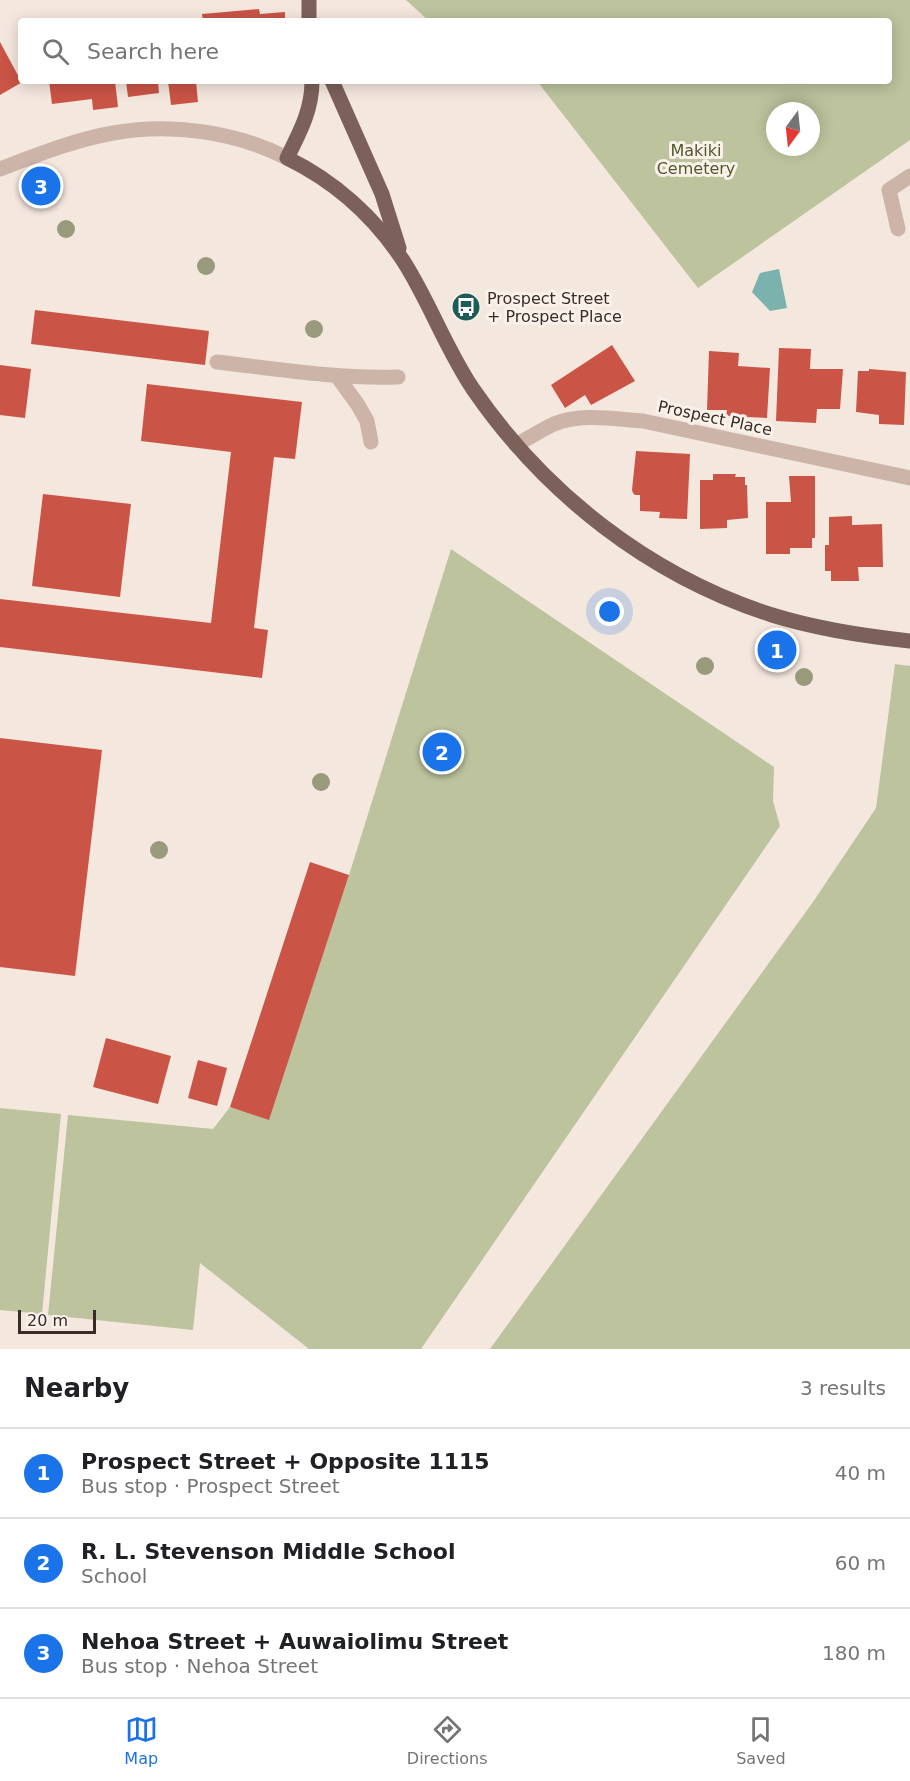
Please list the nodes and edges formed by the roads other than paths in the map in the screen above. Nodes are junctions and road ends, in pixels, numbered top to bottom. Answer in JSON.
{"nodes":[{"id":1,"x":309,"y":0,"type":"edge"},
{"id":2,"x":309,"y":18,"type":"edge"},
{"id":3,"x":312,"y":84,"type":"edge"},
{"id":4,"x":333,"y":84,"type":"edge"},
{"id":5,"x":287,"y":158,"type":"junction"},
{"id":6,"x":0,"y":169,"type":"edge"},
{"id":7,"x":910,"y":176,"type":"edge"},
{"id":8,"x":898,"y":229,"type":"dead end"},
{"id":9,"x":404,"y":262,"type":"junction"},
{"id":10,"x":217,"y":362,"type":"dead end"},
{"id":11,"x":337,"y":376,"type":"junction"},
{"id":12,"x":398,"y":377,"type":"dead end"},
{"id":13,"x":371,"y":442,"type":"dead end"},
{"id":14,"x":516,"y":445,"type":"junction"},
{"id":15,"x":910,"y":477,"type":"edge"},
{"id":16,"x":910,"y":641,"type":"edge"}],
"edges":[{"from":1,"to":2,"type":"main road"},
{"from":3,"to":5,"type":"main road"},
{"from":4,"to":9,"type":"main road"},
{"from":5,"to":6,"type":"street"},
{"from":5,"to":9,"type":"main road"},
{"from":7,"to":8,"type":"street"},
{"from":9,"to":14,"type":"main road"},
{"from":10,"to":11,"type":"street"},
{"from":11,"to":12,"type":"street"},
{"from":11,"to":13,"type":"street"},
{"from":14,"to":15,"type":"street","name":"Prospect Place"},
{"from":14,"to":16,"type":"main road"}]}
